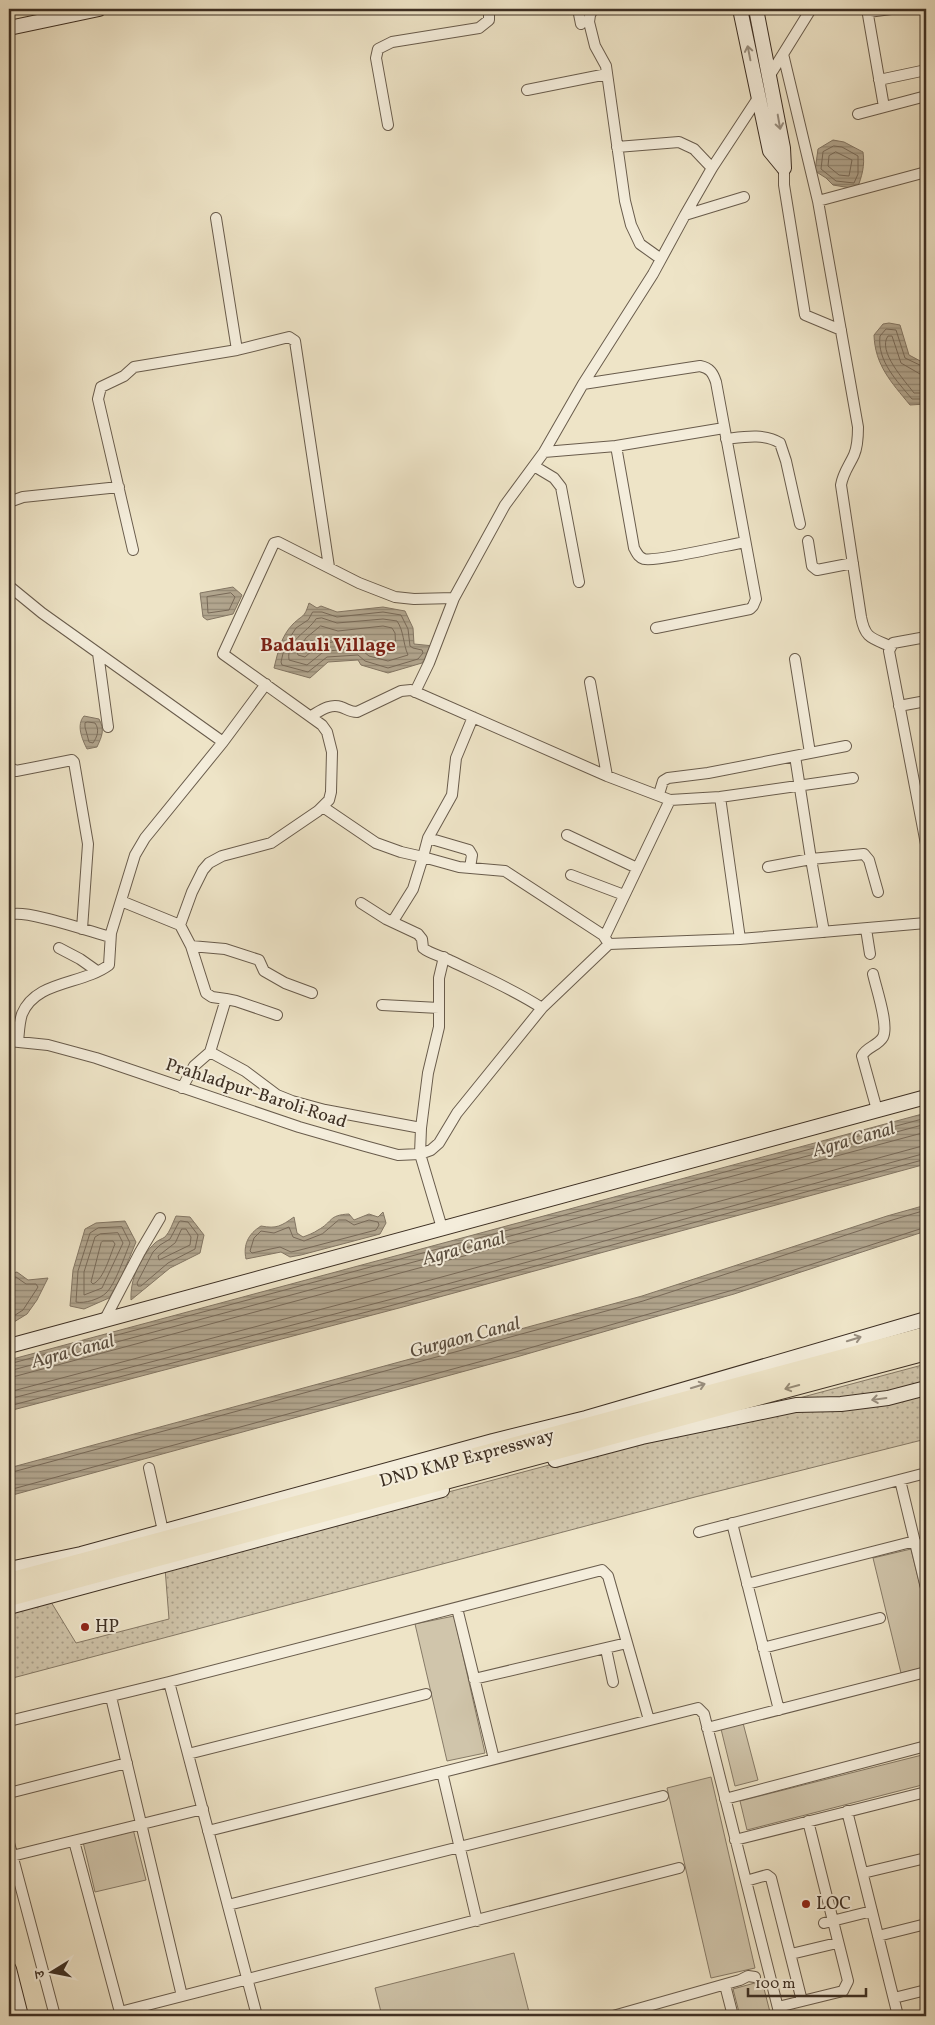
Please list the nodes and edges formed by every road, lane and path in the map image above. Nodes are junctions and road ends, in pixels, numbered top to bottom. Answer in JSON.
{"nodes":[{"id":1,"x":99,"y":9,"type":"edge"},
{"id":2,"x":489,"y":9,"type":"edge"},
{"id":3,"x":578,"y":9,"type":"edge"},
{"id":4,"x":593,"y":9,"type":"edge"},
{"id":5,"x":740,"y":9,"type":"edge"},
{"id":6,"x":756,"y":9,"type":"edge"},
{"id":7,"x":811,"y":9,"type":"edge"},
{"id":8,"x":891,"y":9,"type":"edge"},
{"id":9,"x":867,"y":11,"type":"edge"},
{"id":10,"x":581,"y":24,"type":"dead end"},
{"id":11,"x":9,"y":28,"type":"edge"},
{"id":12,"x":783,"y":54,"type":"junction"},
{"id":13,"x":926,"y":70,"type":"edge"},
{"id":14,"x":607,"y":74,"type":"junction"},
{"id":15,"x":770,"y":75,"type":"junction"},
{"id":16,"x":879,"y":80,"type":"junction"},
{"id":17,"x":528,"y":90,"type":"dead end"},
{"id":18,"x":926,"y":96,"type":"edge"},
{"id":19,"x":758,"y":98,"type":"junction"},
{"id":20,"x":884,"y":107,"type":"junction"},
{"id":21,"x":858,"y":114,"type":"dead end"},
{"id":22,"x":388,"y":125,"type":"dead end"},
{"id":23,"x":617,"y":147,"type":"junction"},
{"id":24,"x":712,"y":168,"type":"junction"},
{"id":25,"x":784,"y":168,"type":"junction"},
{"id":26,"x":926,"y":172,"type":"edge"},
{"id":27,"x":744,"y":197,"type":"dead end"},
{"id":28,"x":818,"y":201,"type":"junction"},
{"id":29,"x":685,"y":215,"type":"junction"},
{"id":30,"x":216,"y":218,"type":"dead end"},
{"id":31,"x":661,"y":259,"type":"junction"},
{"id":32,"x":841,"y":330,"type":"junction"},
{"id":33,"x":237,"y":350,"type":"junction"},
{"id":34,"x":583,"y":384,"type":"junction"},
{"id":35,"x":724,"y":428,"type":"junction"},
{"id":36,"x":726,"y":439,"type":"junction"},
{"id":37,"x":616,"y":446,"type":"junction"},
{"id":38,"x":544,"y":452,"type":"junction"},
{"id":39,"x":534,"y":466,"type":"junction"},
{"id":40,"x":120,"y":486,"type":"junction"},
{"id":41,"x":9,"y":502,"type":"edge"},
{"id":42,"x":800,"y":524,"type":"dead end"},
{"id":43,"x":808,"y":541,"type":"dead end"},
{"id":44,"x":745,"y":542,"type":"junction"},
{"id":45,"x":133,"y":550,"type":"dead end"},
{"id":46,"x":853,"y":564,"type":"junction"},
{"id":47,"x":329,"y":567,"type":"junction"},
{"id":48,"x":579,"y":582,"type":"dead end"},
{"id":49,"x":9,"y":586,"type":"edge"},
{"id":50,"x":454,"y":598,"type":"junction"},
{"id":51,"x":656,"y":628,"type":"dead end"},
{"id":52,"x":926,"y":637,"type":"edge"},
{"id":53,"x":890,"y":646,"type":"junction"},
{"id":54,"x":98,"y":653,"type":"junction"},
{"id":55,"x":795,"y":659,"type":"dead end"},
{"id":56,"x":590,"y":682,"type":"dead end"},
{"id":57,"x":266,"y":684,"type":"junction"},
{"id":58,"x":415,"y":692,"type":"junction"},
{"id":59,"x":926,"y":701,"type":"edge"},
{"id":60,"x":899,"y":706,"type":"junction"},
{"id":61,"x":311,"y":716,"type":"junction"},
{"id":62,"x":473,"y":717,"type":"junction"},
{"id":63,"x":108,"y":727,"type":"dead end"},
{"id":64,"x":223,"y":742,"type":"junction"},
{"id":65,"x":846,"y":746,"type":"dead end"},
{"id":66,"x":810,"y":753,"type":"junction"},
{"id":67,"x":795,"y":756,"type":"junction"},
{"id":68,"x":9,"y":763,"type":"edge"},
{"id":69,"x":607,"y":776,"type":"junction"},
{"id":70,"x":853,"y":778,"type":"dead end"},
{"id":71,"x":800,"y":786,"type":"junction"},
{"id":72,"x":658,"y":794,"type":"junction"},
{"id":73,"x":720,"y":797,"type":"junction"},
{"id":74,"x":670,"y":800,"type":"junction"},
{"id":75,"x":323,"y":807,"type":"junction"},
{"id":76,"x":567,"y":835,"type":"dead end"},
{"id":77,"x":428,"y":838,"type":"junction"},
{"id":78,"x":926,"y":844,"type":"edge"},
{"id":79,"x":423,"y":857,"type":"junction"},
{"id":80,"x":810,"y":859,"type":"junction"},
{"id":81,"x":768,"y":867,"type":"dead end"},
{"id":82,"x":470,"y":868,"type":"junction"},
{"id":83,"x":637,"y":868,"type":"junction"},
{"id":84,"x":571,"y":875,"type":"dead end"},
{"id":85,"x":878,"y":892,"type":"dead end"},
{"id":86,"x":624,"y":895,"type":"junction"},
{"id":87,"x":121,"y":901,"type":"junction"},
{"id":88,"x":361,"y":903,"type":"dead end"},
{"id":89,"x":9,"y":915,"type":"edge"},
{"id":90,"x":393,"y":922,"type":"junction"},
{"id":91,"x":926,"y":923,"type":"edge"},
{"id":92,"x":180,"y":925,"type":"junction"},
{"id":93,"x":82,"y":929,"type":"junction"},
{"id":94,"x":866,"y":929,"type":"junction"},
{"id":95,"x":824,"y":932,"type":"junction"},
{"id":96,"x":110,"y":937,"type":"junction"},
{"id":97,"x":740,"y":938,"type":"junction"},
{"id":98,"x":607,"y":940,"type":"junction"},
{"id":99,"x":191,"y":946,"type":"junction"},
{"id":100,"x":59,"y":948,"type":"dead end"},
{"id":101,"x":870,"y":954,"type":"dead end"},
{"id":102,"x":444,"y":957,"type":"junction"},
{"id":103,"x":97,"y":971,"type":"junction"},
{"id":104,"x":873,"y":974,"type":"dead end"},
{"id":105,"x":312,"y":994,"type":"dead end"},
{"id":106,"x":226,"y":999,"type":"junction"},
{"id":107,"x":382,"y":1005,"type":"dead end"},
{"id":108,"x":439,"y":1008,"type":"junction"},
{"id":109,"x":542,"y":1008,"type":"junction"},
{"id":110,"x":277,"y":1015,"type":"dead end"},
{"id":111,"x":13,"y":1042,"type":"edge"},
{"id":112,"x":210,"y":1052,"type":"junction"},
{"id":113,"x":182,"y":1088,"type":"junction"},
{"id":114,"x":926,"y":1097,"type":"edge"},
{"id":115,"x":877,"y":1110,"type":"junction"},
{"id":116,"x":421,"y":1128,"type":"junction"},
{"id":117,"x":420,"y":1154,"type":"junction"},
{"id":118,"x":160,"y":1218,"type":"dead end"},
{"id":119,"x":442,"y":1228,"type":"junction"},
{"id":120,"x":926,"y":1319,"type":"edge"},
{"id":121,"x":104,"y":1321,"type":"junction"},
{"id":122,"x":926,"y":1336,"type":"edge"},
{"id":123,"x":9,"y":1346,"type":"edge"},
{"id":124,"x":926,"y":1351,"type":"edge"},
{"id":125,"x":836,"y":1368,"type":"junction"},
{"id":126,"x":926,"y":1388,"type":"edge"},
{"id":127,"x":149,"y":1468,"type":"dead end"},
{"id":128,"x":926,"y":1473,"type":"edge"},
{"id":129,"x":900,"y":1480,"type":"junction"},
{"id":130,"x":732,"y":1523,"type":"junction"},
{"id":131,"x":163,"y":1532,"type":"junction"},
{"id":132,"x":699,"y":1532,"type":"dead end"},
{"id":133,"x":914,"y":1541,"type":"junction"},
{"id":134,"x":9,"y":1570,"type":"edge"},
{"id":135,"x":9,"y":1582,"type":"edge"},
{"id":136,"x":748,"y":1584,"type":"junction"},
{"id":137,"x":926,"y":1588,"type":"edge"},
{"id":138,"x":9,"y":1597,"type":"edge"},
{"id":139,"x":9,"y":1607,"type":"edge"},
{"id":140,"x":457,"y":1608,"type":"junction"},
{"id":141,"x":880,"y":1618,"type":"dead end"},
{"id":142,"x":627,"y":1643,"type":"junction"},
{"id":143,"x":764,"y":1648,"type":"junction"},
{"id":144,"x":606,"y":1649,"type":"junction"},
{"id":145,"x":926,"y":1672,"type":"edge"},
{"id":146,"x":474,"y":1679,"type":"junction"},
{"id":147,"x":169,"y":1682,"type":"junction"},
{"id":148,"x":613,"y":1682,"type":"dead end"},
{"id":149,"x":426,"y":1694,"type":"dead end"},
{"id":150,"x":111,"y":1697,"type":"junction"},
{"id":151,"x":779,"y":1710,"type":"junction"},
{"id":152,"x":649,"y":1720,"type":"junction"},
{"id":153,"x":9,"y":1721,"type":"edge"},
{"id":154,"x":707,"y":1728,"type":"junction"},
{"id":155,"x":926,"y":1746,"type":"edge"},
{"id":156,"x":188,"y":1754,"type":"junction"},
{"id":157,"x":494,"y":1759,"type":"junction"},
{"id":158,"x":126,"y":1763,"type":"junction"},
{"id":159,"x":442,"y":1772,"type":"junction"},
{"id":160,"x":926,"y":1792,"type":"edge"},
{"id":161,"x":9,"y":1793,"type":"edge"},
{"id":162,"x":663,"y":1796,"type":"dead end"},
{"id":163,"x":725,"y":1798,"type":"junction"},
{"id":164,"x":202,"y":1809,"type":"junction"},
{"id":165,"x":848,"y":1812,"type":"junction"},
{"id":166,"x":808,"y":1821,"type":"junction"},
{"id":167,"x":141,"y":1824,"type":"junction"},
{"id":168,"x":208,"y":1831,"type":"junction"},
{"id":169,"x":736,"y":1840,"type":"junction"},
{"id":170,"x":74,"y":1841,"type":"junction"},
{"id":171,"x":9,"y":1843,"type":"edge"},
{"id":172,"x":460,"y":1847,"type":"junction"},
{"id":173,"x":12,"y":1856,"type":"junction"},
{"id":174,"x":926,"y":1858,"type":"edge"},
{"id":175,"x":679,"y":1868,"type":"dead end"},
{"id":176,"x":863,"y":1873,"type":"junction"},
{"id":177,"x":746,"y":1881,"type":"junction"},
{"id":178,"x":228,"y":1905,"type":"junction"},
{"id":179,"x":872,"y":1911,"type":"junction"},
{"id":180,"x":477,"y":1920,"type":"junction"},
{"id":181,"x":828,"y":1922,"type":"junction"},
{"id":182,"x":926,"y":1924,"type":"edge"},
{"id":183,"x":878,"y":1936,"type":"junction"},
{"id":184,"x":837,"y":1943,"type":"junction"},
{"id":185,"x":791,"y":1954,"type":"junction"},
{"id":186,"x":9,"y":1969,"type":"edge"},
{"id":187,"x":769,"y":1974,"type":"junction"},
{"id":188,"x":247,"y":1980,"type":"junction"},
{"id":189,"x":725,"y":1985,"type":"junction"},
{"id":190,"x":926,"y":1990,"type":"edge"},
{"id":191,"x":9,"y":1992,"type":"edge"},
{"id":192,"x":182,"y":1996,"type":"junction"},
{"id":193,"x":894,"y":1998,"type":"junction"},
{"id":194,"x":802,"y":2001,"type":"junction"},
{"id":195,"x":779,"y":2012,"type":"edge"},
{"id":196,"x":120,"y":2014,"type":"edge"},
{"id":197,"x":15,"y":2016,"type":"edge"},
{"id":198,"x":21,"y":2016,"type":"edge"},
{"id":199,"x":55,"y":2016,"type":"edge"},
{"id":200,"x":257,"y":2016,"type":"edge"},
{"id":201,"x":613,"y":2016,"type":"edge"},
{"id":202,"x":734,"y":2016,"type":"edge"},
{"id":203,"x":898,"y":2016,"type":"edge"}],
"edges":[{"from":1,"to":11,"type":"street"},
{"from":2,"to":22,"type":"street"},
{"from":3,"to":10,"type":"street"},
{"from":4,"to":14,"type":"street"},
{"from":19,"to":5,"type":"street","one_way":true},
{"from":6,"to":15,"type":"street"},
{"from":7,"to":12,"type":"street"},
{"from":8,"to":9,"type":"street"},
{"from":9,"to":16,"type":"street"},
{"from":12,"to":15,"type":"street"},
{"from":12,"to":28,"type":"street"},
{"from":13,"to":16,"type":"street"},
{"from":14,"to":17,"type":"street"},
{"from":14,"to":23,"type":"street"},
{"from":15,"to":25,"type":"street","one_way":true},
{"from":16,"to":20,"type":"street"},
{"from":18,"to":20,"type":"street"},
{"from":19,"to":24,"type":"street"},
{"from":19,"to":25,"type":"street"},
{"from":20,"to":21,"type":"street"},
{"from":23,"to":24,"type":"street"},
{"from":23,"to":31,"type":"street"},
{"from":24,"to":29,"type":"street"},
{"from":25,"to":32,"type":"street"},
{"from":26,"to":28,"type":"street"},
{"from":27,"to":29,"type":"street"},
{"from":28,"to":32,"type":"street"},
{"from":29,"to":31,"type":"street"},
{"from":30,"to":33,"type":"street"},
{"from":31,"to":34,"type":"street"},
{"from":32,"to":46,"type":"street"},
{"from":33,"to":40,"type":"street"},
{"from":33,"to":47,"type":"street"},
{"from":34,"to":35,"type":"street"},
{"from":34,"to":38,"type":"street"},
{"from":35,"to":36,"type":"street"},
{"from":35,"to":37,"type":"street"},
{"from":36,"to":42,"type":"street"},
{"from":36,"to":44,"type":"street"},
{"from":37,"to":38,"type":"street"},
{"from":37,"to":44,"type":"street"},
{"from":38,"to":39,"type":"street"},
{"from":39,"to":48,"type":"street"},
{"from":39,"to":50,"type":"street"},
{"from":40,"to":41,"type":"street"},
{"from":40,"to":45,"type":"street"},
{"from":43,"to":46,"type":"street"},
{"from":44,"to":51,"type":"street"},
{"from":46,"to":53,"type":"street"},
{"from":47,"to":50,"type":"street"},
{"from":47,"to":57,"type":"street"},
{"from":49,"to":54,"type":"street"},
{"from":50,"to":58,"type":"street"},
{"from":52,"to":53,"type":"street"},
{"from":53,"to":60,"type":"street"},
{"from":54,"to":63,"type":"street"},
{"from":54,"to":64,"type":"street"},
{"from":55,"to":66,"type":"street"},
{"from":56,"to":69,"type":"street"},
{"from":57,"to":61,"type":"street"},
{"from":57,"to":64,"type":"street"},
{"from":58,"to":61,"type":"street"},
{"from":58,"to":62,"type":"street"},
{"from":59,"to":60,"type":"street"},
{"from":60,"to":78,"type":"street"},
{"from":61,"to":75,"type":"street"},
{"from":62,"to":69,"type":"street"},
{"from":62,"to":77,"type":"street"},
{"from":64,"to":87,"type":"street"},
{"from":65,"to":66,"type":"street"},
{"from":66,"to":67,"type":"street"},
{"from":67,"to":71,"type":"street"},
{"from":67,"to":72,"type":"street"},
{"from":68,"to":93,"type":"street"},
{"from":69,"to":72,"type":"street"},
{"from":70,"to":71,"type":"street"},
{"from":71,"to":73,"type":"street"},
{"from":71,"to":80,"type":"street"},
{"from":72,"to":74,"type":"street"},
{"from":73,"to":74,"type":"street"},
{"from":73,"to":97,"type":"street"},
{"from":74,"to":83,"type":"street"},
{"from":75,"to":79,"type":"street"},
{"from":75,"to":92,"type":"street"},
{"from":76,"to":83,"type":"street"},
{"from":77,"to":79,"type":"street"},
{"from":77,"to":82,"type":"street"},
{"from":79,"to":82,"type":"street"},
{"from":79,"to":90,"type":"street"},
{"from":80,"to":81,"type":"street"},
{"from":80,"to":85,"type":"street"},
{"from":80,"to":95,"type":"street"},
{"from":82,"to":98,"type":"street"},
{"from":83,"to":86,"type":"street"},
{"from":84,"to":86,"type":"street"},
{"from":86,"to":98,"type":"street"},
{"from":87,"to":92,"type":"street"},
{"from":87,"to":96,"type":"street"},
{"from":88,"to":90,"type":"street"},
{"from":89,"to":93,"type":"street"},
{"from":90,"to":102,"type":"street"},
{"from":91,"to":94,"type":"street"},
{"from":92,"to":99,"type":"street"},
{"from":93,"to":96,"type":"street"},
{"from":94,"to":95,"type":"street"},
{"from":94,"to":101,"type":"street"},
{"from":95,"to":97,"type":"street"},
{"from":96,"to":103,"type":"street"},
{"from":97,"to":98,"type":"street"},
{"from":98,"to":109,"type":"street"},
{"from":99,"to":105,"type":"street"},
{"from":99,"to":106,"type":"street"},
{"from":100,"to":103,"type":"street"},
{"from":102,"to":108,"type":"street"},
{"from":102,"to":109,"type":"street"},
{"from":103,"to":111,"type":"street"},
{"from":104,"to":115,"type":"street"},
{"from":106,"to":110,"type":"street"},
{"from":106,"to":112,"type":"street"},
{"from":107,"to":108,"type":"street"},
{"from":108,"to":116,"type":"street"},
{"from":109,"to":117,"type":"street"},
{"from":111,"to":113,"type":"street","name":"Prahladpur-Baroli Road"},
{"from":112,"to":113,"type":"street"},
{"from":112,"to":116,"type":"street"},
{"from":113,"to":117,"type":"street","name":"Prahladpur-Baroli Road"},
{"from":114,"to":115,"type":"street"},
{"from":115,"to":119,"type":"street"},
{"from":116,"to":117,"type":"street"},
{"from":117,"to":119,"type":"street"},
{"from":118,"to":121,"type":"street"},
{"from":119,"to":121,"type":"street"},
{"from":131,"to":120,"type":"street","one_way":true},
{"from":121,"to":123,"type":"street"},
{"from":122,"to":125,"type":"highway","name":"DND KMP Expressway"},
{"from":124,"to":125,"type":"highway","name":"DND KMP Expressway"},
{"from":125,"to":135,"type":"highway","name":"DND KMP Expressway"},
{"from":125,"to":138,"type":"highway","name":"DND KMP Expressway","one_way":true},
{"from":126,"to":139,"type":"street","one_way":true},
{"from":127,"to":131,"type":"street"},
{"from":128,"to":129,"type":"street"},
{"from":129,"to":130,"type":"street"},
{"from":129,"to":133,"type":"street"},
{"from":130,"to":132,"type":"street"},
{"from":130,"to":136,"type":"street"},
{"from":131,"to":134,"type":"street"},
{"from":133,"to":136,"type":"street"},
{"from":133,"to":137,"type":"street"},
{"from":136,"to":143,"type":"street"},
{"from":140,"to":142,"type":"street"},
{"from":140,"to":146,"type":"street"},
{"from":140,"to":147,"type":"street"},
{"from":141,"to":143,"type":"street"},
{"from":142,"to":144,"type":"street"},
{"from":142,"to":152,"type":"street"},
{"from":143,"to":151,"type":"street"},
{"from":144,"to":146,"type":"street"},
{"from":144,"to":148,"type":"street"},
{"from":145,"to":151,"type":"street"},
{"from":146,"to":157,"type":"street"},
{"from":147,"to":150,"type":"street"},
{"from":147,"to":156,"type":"street"},
{"from":149,"to":156,"type":"street"},
{"from":150,"to":153,"type":"street"},
{"from":150,"to":158,"type":"street"},
{"from":151,"to":154,"type":"street"},
{"from":152,"to":154,"type":"street"},
{"from":152,"to":157,"type":"street"},
{"from":154,"to":163,"type":"street"},
{"from":155,"to":163,"type":"street"},
{"from":156,"to":164,"type":"street"},
{"from":157,"to":159,"type":"street"},
{"from":158,"to":161,"type":"street"},
{"from":158,"to":167,"type":"street"},
{"from":159,"to":168,"type":"street"},
{"from":159,"to":172,"type":"street"},
{"from":160,"to":165,"type":"street"},
{"from":162,"to":172,"type":"street"},
{"from":163,"to":169,"type":"street"},
{"from":164,"to":167,"type":"street"},
{"from":164,"to":168,"type":"street"},
{"from":165,"to":166,"type":"street"},
{"from":165,"to":176,"type":"street"},
{"from":166,"to":169,"type":"street"},
{"from":166,"to":181,"type":"street"},
{"from":167,"to":170,"type":"street"},
{"from":167,"to":192,"type":"street"},
{"from":168,"to":178,"type":"street"},
{"from":169,"to":177,"type":"street"},
{"from":170,"to":173,"type":"street"},
{"from":170,"to":196,"type":"street"},
{"from":171,"to":173,"type":"street"},
{"from":172,"to":178,"type":"street"},
{"from":172,"to":180,"type":"street"},
{"from":173,"to":199,"type":"street"},
{"from":174,"to":176,"type":"street"},
{"from":175,"to":180,"type":"street"},
{"from":176,"to":179,"type":"street"},
{"from":177,"to":185,"type":"street"},
{"from":177,"to":187,"type":"street"},
{"from":178,"to":188,"type":"street"},
{"from":179,"to":181,"type":"street"},
{"from":179,"to":183,"type":"street"},
{"from":180,"to":188,"type":"street"},
{"from":181,"to":184,"type":"street"},
{"from":182,"to":183,"type":"street"},
{"from":183,"to":193,"type":"street"},
{"from":184,"to":185,"type":"street"},
{"from":184,"to":194,"type":"street"},
{"from":185,"to":194,"type":"street"},
{"from":186,"to":198,"type":"street"},
{"from":187,"to":189,"type":"street"},
{"from":187,"to":195,"type":"street"},
{"from":188,"to":192,"type":"street"},
{"from":188,"to":200,"type":"street"},
{"from":189,"to":201,"type":"street"},
{"from":189,"to":202,"type":"street"},
{"from":190,"to":193,"type":"street"},
{"from":191,"to":197,"type":"street"},
{"from":192,"to":196,"type":"street"},
{"from":193,"to":203,"type":"street"},
{"from":194,"to":195,"type":"street"}]}
